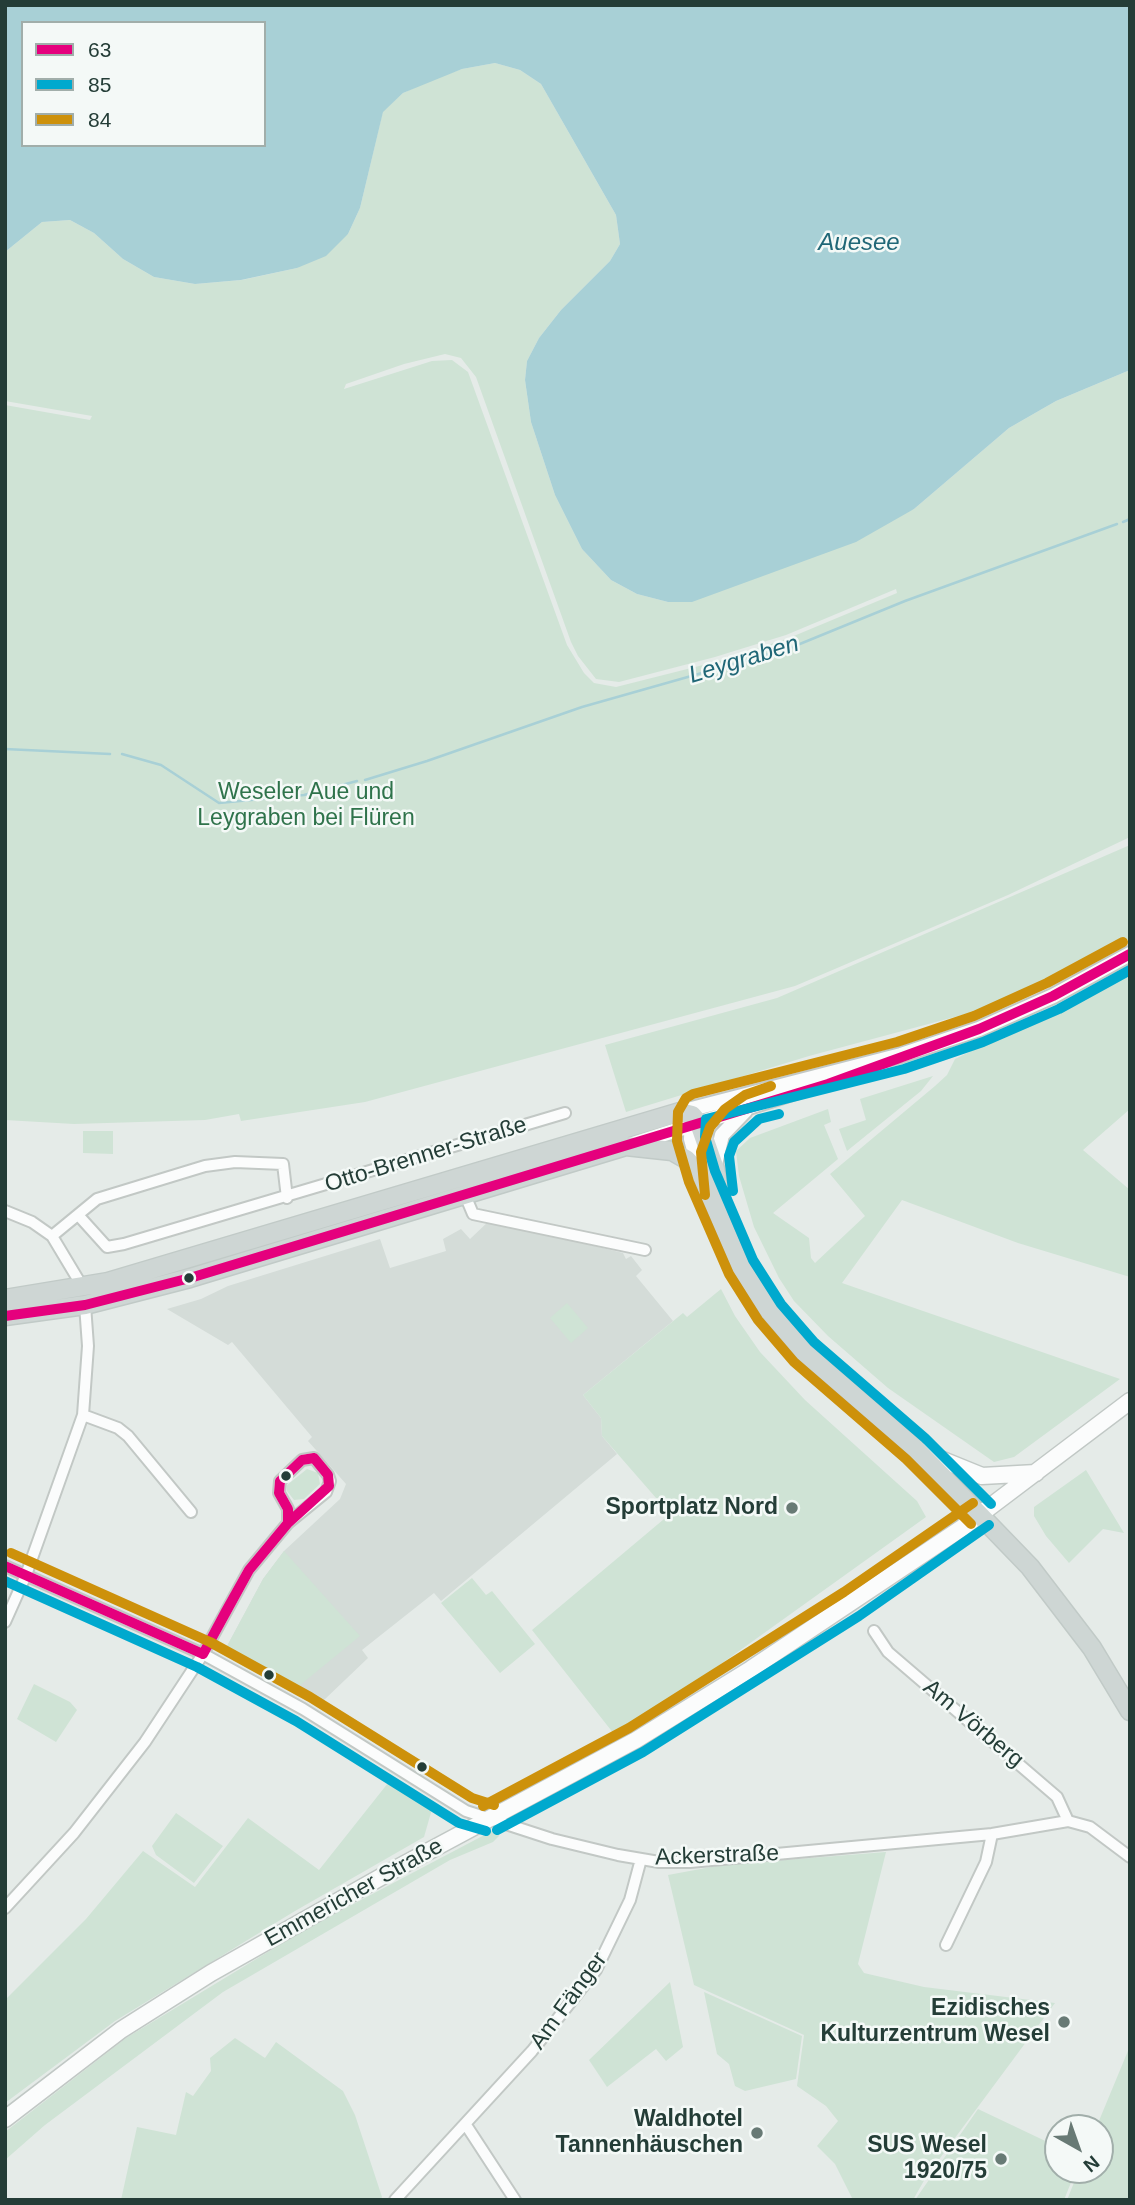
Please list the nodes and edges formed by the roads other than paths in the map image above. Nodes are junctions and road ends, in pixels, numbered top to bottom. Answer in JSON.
{"nodes":[{"id":1,"x":1130,"y":954,"type":"edge"},
{"id":2,"x":901,"y":1055,"type":"junction"},
{"id":3,"x":753,"y":1106,"type":"junction"},
{"id":4,"x":565,"y":1113,"type":"dead end"},
{"id":5,"x":692,"y":1116,"type":"junction"},
{"id":6,"x":626,"y":1146,"type":"junction"},
{"id":7,"x":708,"y":1172,"type":"junction"},
{"id":8,"x":465,"y":1195,"type":"junction"},
{"id":9,"x":287,"y":1198,"type":"junction"},
{"id":10,"x":5,"y":1211,"type":"edge"},
{"id":11,"x":79,"y":1216,"type":"junction"},
{"id":12,"x":52,"y":1236,"type":"junction"},
{"id":13,"x":645,"y":1250,"type":"dead end"},
{"id":14,"x":82,"y":1286,"type":"junction"},
{"id":15,"x":5,"y":1298,"type":"edge"},
{"id":16,"x":85,"y":1305,"type":"junction"},
{"id":17,"x":5,"y":1317,"type":"edge"},
{"id":18,"x":1130,"y":1401,"type":"edge"},
{"id":19,"x":83,"y":1415,"type":"junction"},
{"id":20,"x":916,"y":1449,"type":"junction"},
{"id":21,"x":1036,"y":1473,"type":"junction"},
{"id":22,"x":191,"y":1512,"type":"dead end"},
{"id":23,"x":981,"y":1514,"type":"junction"},
{"id":24,"x":288,"y":1523,"type":"junction"},
{"id":25,"x":5,"y":1566,"type":"edge"},
{"id":26,"x":26,"y":1575,"type":"junction"},
{"id":27,"x":5,"y":1622,"type":"edge"},
{"id":28,"x":874,"y":1631,"type":"dead end"},
{"id":29,"x":203,"y":1654,"type":"junction"},
{"id":30,"x":1130,"y":1711,"type":"edge"},
{"id":31,"x":489,"y":1818,"type":"junction"},
{"id":32,"x":1068,"y":1821,"type":"junction"},
{"id":33,"x":992,"y":1835,"type":"junction"},
{"id":34,"x":1130,"y":1857,"type":"edge"},
{"id":35,"x":641,"y":1859,"type":"junction"},
{"id":36,"x":5,"y":1908,"type":"edge"},
{"id":37,"x":946,"y":1945,"type":"dead end"},
{"id":38,"x":5,"y":2119,"type":"edge"},
{"id":39,"x":467,"y":2125,"type":"junction"},
{"id":40,"x":395,"y":2200,"type":"edge"},
{"id":41,"x":515,"y":2200,"type":"edge"}],
"edges":[{"from":1,"to":2,"type":"street"},
{"from":2,"to":3,"type":"street"},
{"from":2,"to":5,"type":"street"},
{"from":3,"to":5,"type":"street"},
{"from":3,"to":7,"type":"street"},
{"from":4,"to":9,"type":"street","name":"Otto-Brenner-Straße"},
{"from":5,"to":6,"type":"street"},
{"from":5,"to":7,"type":"main road"},
{"from":5,"to":14,"type":"main road"},
{"from":6,"to":7,"type":"main road"},
{"from":6,"to":8,"type":"main road"},
{"from":7,"to":20,"type":"main road"},
{"from":8,"to":13,"type":"street"},
{"from":8,"to":16,"type":"main road"},
{"from":9,"to":11,"type":"street","name":"Otto-Brenner-Straße"},
{"from":9,"to":11,"type":"street"},
{"from":10,"to":12,"type":"street"},
{"from":11,"to":12,"type":"street"},
{"from":12,"to":14,"type":"street"},
{"from":14,"to":15,"type":"main road"},
{"from":14,"to":16,"type":"main road"},
{"from":16,"to":17,"type":"main road"},
{"from":16,"to":19,"type":"street"},
{"from":18,"to":21,"type":"main road","name":"Emmericher Straße"},
{"from":19,"to":22,"type":"street"},
{"from":19,"to":26,"type":"street"},
{"from":20,"to":21,"type":"main road"},
{"from":20,"to":23,"type":"main road"},
{"from":21,"to":23,"type":"main road","name":"Emmericher Straße"},
{"from":23,"to":30,"type":"main road"},
{"from":23,"to":31,"type":"main road","name":"Emmericher Straße"},
{"from":24,"to":24,"type":"street"},
{"from":24,"to":29,"type":"street"},
{"from":25,"to":26,"type":"street","name":"Ackerstraße"},
{"from":26,"to":27,"type":"street"},
{"from":26,"to":29,"type":"street","name":"Ackerstraße"},
{"from":28,"to":32,"type":"street","name":"Am Vörberg"},
{"from":29,"to":31,"type":"street","name":"Ackerstraße"},
{"from":29,"to":36,"type":"street"},
{"from":31,"to":35,"type":"street","name":"Ackerstraße"},
{"from":31,"to":38,"type":"main road","name":"Emmericher Straße"},
{"from":32,"to":33,"type":"street","name":"Ackerstraße"},
{"from":32,"to":34,"type":"street"},
{"from":33,"to":35,"type":"street","name":"Ackerstraße"},
{"from":33,"to":37,"type":"street"},
{"from":35,"to":39,"type":"street","name":"Am Fänger"},
{"from":39,"to":40,"type":"street","name":"Am Fänger"},
{"from":39,"to":41,"type":"street"}]}
